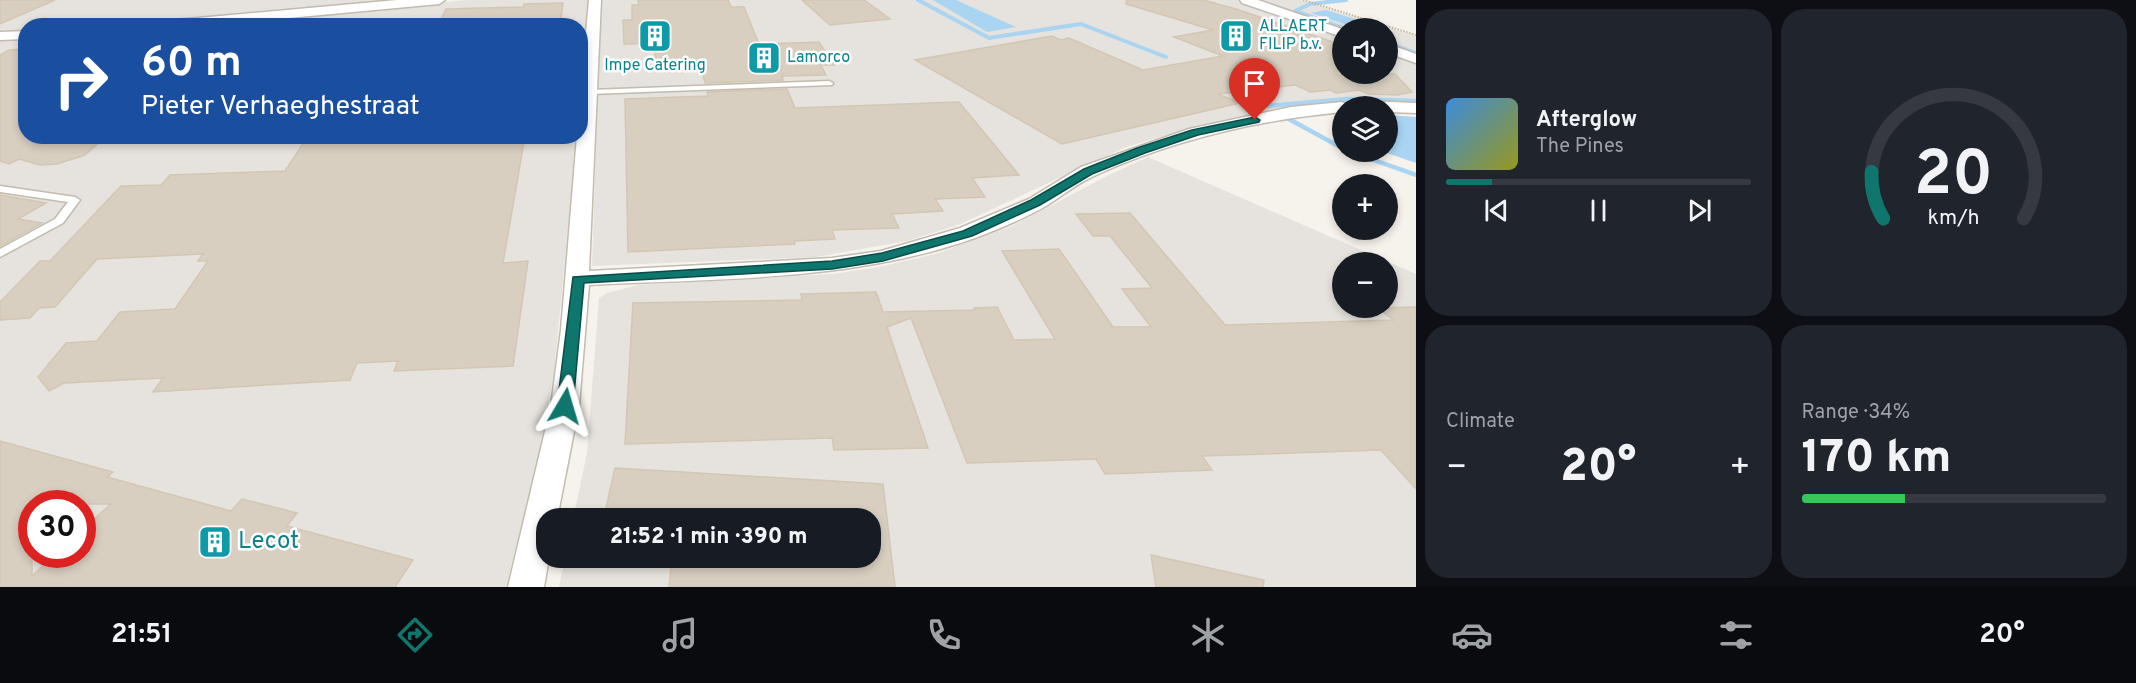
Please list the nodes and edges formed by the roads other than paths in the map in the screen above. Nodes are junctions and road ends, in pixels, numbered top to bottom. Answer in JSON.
{"nodes":[{"id":1,"x":439,"y":0,"type":"edge"},
{"id":2,"x":595,"y":0,"type":"edge"},
{"id":3,"x":1246,"y":0,"type":"edge"},
{"id":4,"x":241,"y":18,"type":"edge"},
{"id":5,"x":1332,"y":30,"type":"edge"},
{"id":6,"x":18,"y":35,"type":"edge"},
{"id":7,"x":0,"y":36,"type":"edge"},
{"id":8,"x":1398,"y":52,"type":"edge"},
{"id":9,"x":1416,"y":58,"type":"edge"},
{"id":10,"x":829,"y":84,"type":"dead end"},
{"id":11,"x":590,"y":92,"type":"junction"},
{"id":12,"x":1398,"y":107,"type":"edge"},
{"id":13,"x":1332,"y":108,"type":"edge"},
{"id":14,"x":1416,"y":108,"type":"edge"},
{"id":15,"x":588,"y":121,"type":"edge"},
{"id":16,"x":586,"y":144,"type":"edge"},
{"id":17,"x":0,"y":189,"type":"edge"},
{"id":18,"x":0,"y":254,"type":"edge"},
{"id":19,"x":577,"y":279,"type":"junction"},
{"id":20,"x":526,"y":587,"type":"edge"}],
"edges":[{"from":1,"to":4,"type":"street"},
{"from":2,"to":11,"type":"street"},
{"from":3,"to":5,"type":"street"},
{"from":6,"to":7,"type":"street"},
{"from":8,"to":9,"type":"street"},
{"from":10,"to":11,"type":"lane"},
{"from":11,"to":15,"type":"street"},
{"from":12,"to":14,"type":"street"},
{"from":13,"to":19,"type":"street"},
{"from":16,"to":19,"type":"street"},
{"from":17,"to":18,"type":"lane"},
{"from":19,"to":20,"type":"street"}]}
